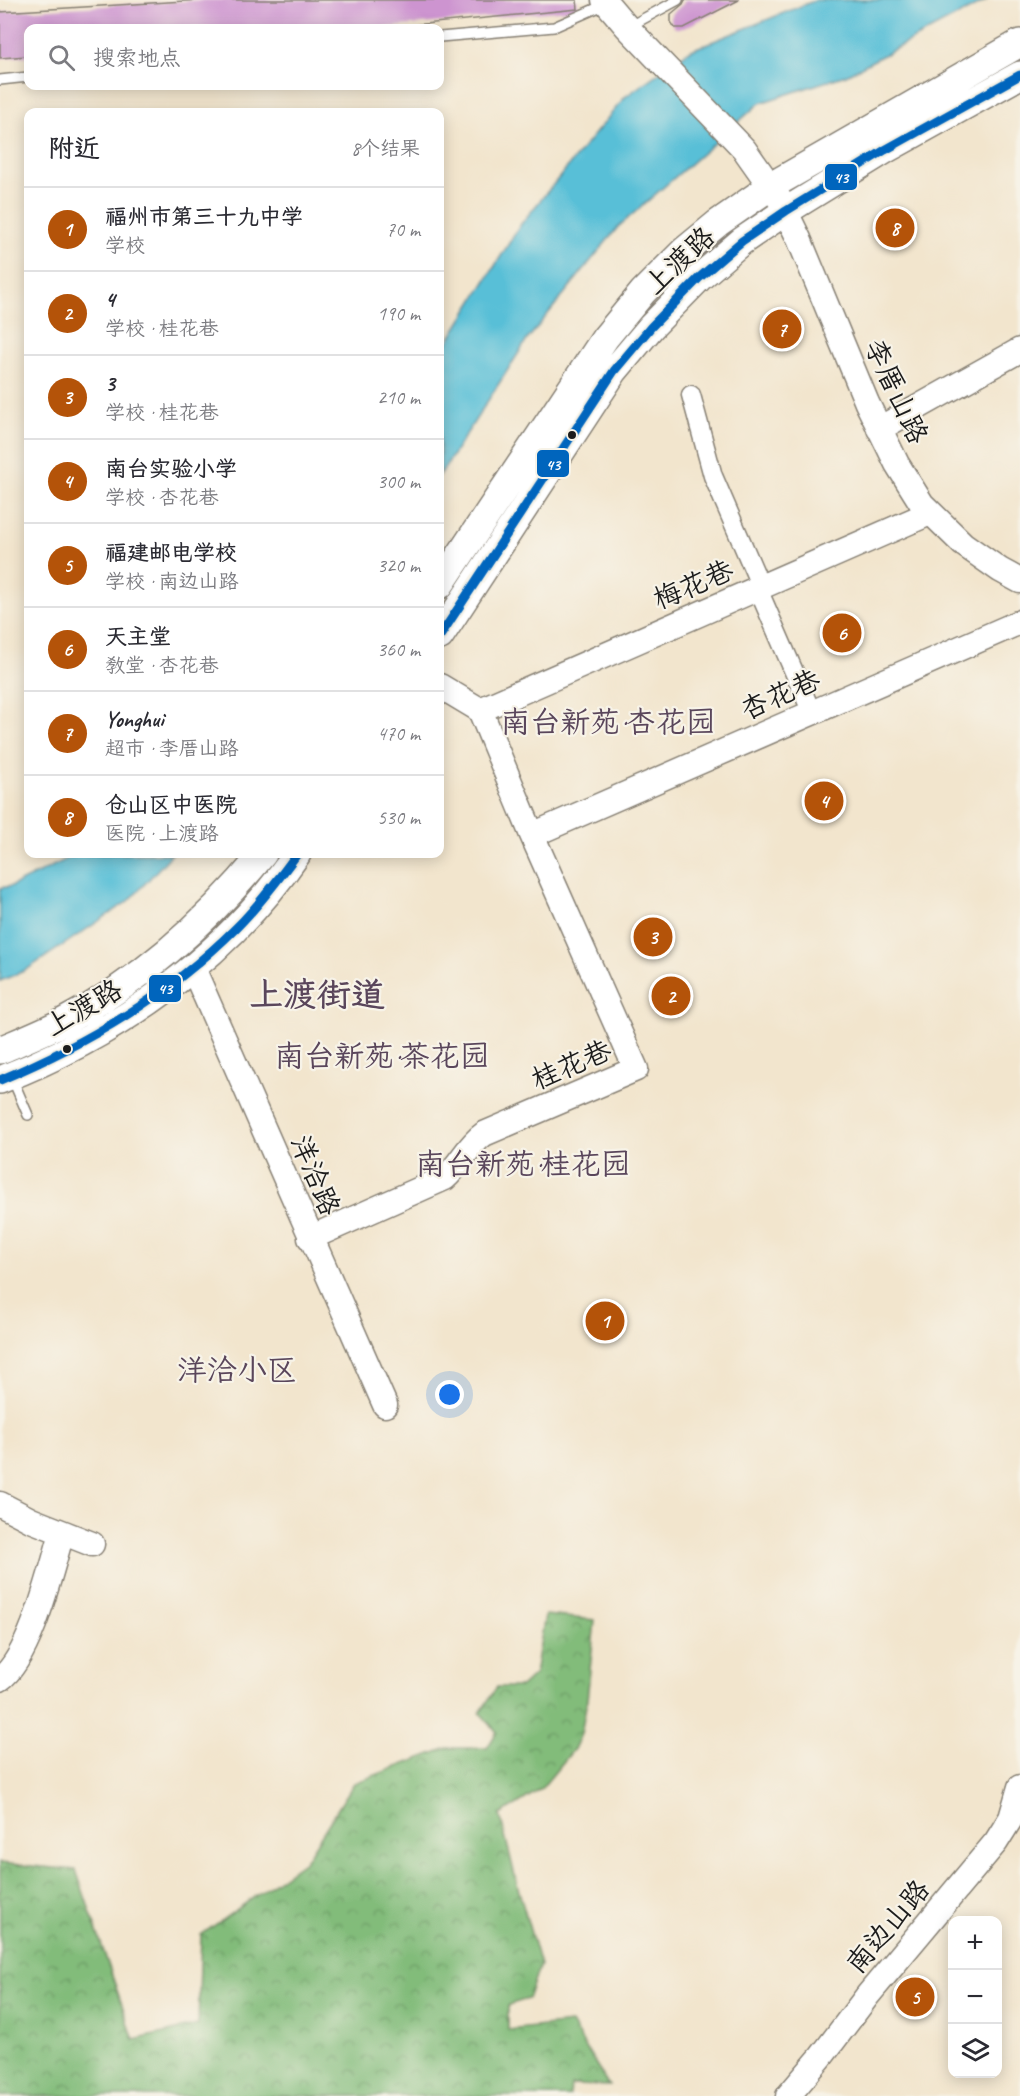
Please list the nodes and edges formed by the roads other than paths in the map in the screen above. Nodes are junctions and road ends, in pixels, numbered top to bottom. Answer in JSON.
{"nodes":[{"id":1,"x":678,"y":0,"type":"edge"},
{"id":2,"x":605,"y":2,"type":"edge"},
{"id":3,"x":627,"y":27,"type":"junction"},
{"id":4,"x":444,"y":37,"type":"edge"},
{"id":5,"x":1020,"y":43,"type":"edge"},
{"id":6,"x":1020,"y":75,"type":"edge"},
{"id":7,"x":24,"y":77,"type":"edge"},
{"id":8,"x":0,"y":80,"type":"edge"},
{"id":9,"x":771,"y":186,"type":"junction"},
{"id":10,"x":786,"y":211,"type":"junction"},
{"id":11,"x":1020,"y":350,"type":"edge"},
{"id":12,"x":692,"y":395,"type":"dead end"},
{"id":13,"x":879,"y":429,"type":"junction"},
{"id":14,"x":930,"y":513,"type":"junction"},
{"id":15,"x":444,"y":579,"type":"edge"},
{"id":16,"x":1020,"y":581,"type":"edge"},
{"id":17,"x":759,"y":588,"type":"junction"},
{"id":18,"x":1020,"y":622,"type":"edge"},
{"id":19,"x":444,"y":630,"type":"edge"},
{"id":20,"x":444,"y":688,"type":"edge"},
{"id":21,"x":480,"y":710,"type":"junction"},
{"id":22,"x":812,"y":713,"type":"junction"},
{"id":23,"x":531,"y":836,"type":"junction"},
{"id":24,"x":260,"y":858,"type":"edge"},
{"id":25,"x":294,"y":858,"type":"edge"},
{"id":26,"x":192,"y":968,"type":"junction"},
{"id":27,"x":0,"y":1050,"type":"edge"},
{"id":28,"x":5,"y":1078,"type":"edge"},
{"id":29,"x":28,"y":1115,"type":"dead end"},
{"id":30,"x":310,"y":1238,"type":"junction"},
{"id":31,"x":385,"y":1406,"type":"dead end"},
{"id":32,"x":0,"y":1504,"type":"edge"},
{"id":33,"x":62,"y":1533,"type":"junction"},
{"id":34,"x":92,"y":1544,"type":"dead end"},
{"id":35,"x":0,"y":1679,"type":"edge"},
{"id":36,"x":1020,"y":1787,"type":"edge"},
{"id":37,"x":788,"y":2096,"type":"edge"}],
"edges":[{"from":1,"to":3,"type":"lane"},
{"from":2,"to":3,"type":"street","name":"李厝山路"},
{"from":2,"to":4,"type":"lane"},
{"from":3,"to":9,"type":"street","name":"李厝山路"},
{"from":5,"to":9,"type":"main road","name":"上渡路"},
{"from":6,"to":10,"type":"main road","name":"上渡路"},
{"from":7,"to":8,"type":"lane"},
{"from":9,"to":10,"type":"street","name":"李厝山路"},
{"from":9,"to":15,"type":"main road","name":"上渡路"},
{"from":10,"to":13,"type":"street","name":"李厝山路"},
{"from":10,"to":19,"type":"main road","name":"上渡路"},
{"from":11,"to":13,"type":"street"},
{"from":12,"to":17,"type":"street"},
{"from":13,"to":14,"type":"street","name":"李厝山路"},
{"from":14,"to":16,"type":"street","name":"李厝山路"},
{"from":14,"to":17,"type":"street","name":"梅花巷"},
{"from":17,"to":21,"type":"street","name":"梅花巷"},
{"from":17,"to":22,"type":"street"},
{"from":18,"to":22,"type":"street","name":"杏花巷"},
{"from":20,"to":21,"type":"street"},
{"from":21,"to":23,"type":"street","name":"桂花巷"},
{"from":22,"to":23,"type":"street","name":"杏花巷"},
{"from":23,"to":30,"type":"street","name":"桂花巷"},
{"from":24,"to":27,"type":"main road","name":"上渡路"},
{"from":25,"to":26,"type":"main road","name":"上渡路"},
{"from":26,"to":28,"type":"main road","name":"上渡路"},
{"from":26,"to":30,"type":"street","name":"洋洽路"},
{"from":28,"to":29,"type":"lane"},
{"from":30,"to":31,"type":"street","name":"洋洽路"},
{"from":32,"to":33,"type":"street"},
{"from":33,"to":34,"type":"street"},
{"from":33,"to":35,"type":"street"},
{"from":36,"to":37,"type":"street","name":"南边山路"}]}
